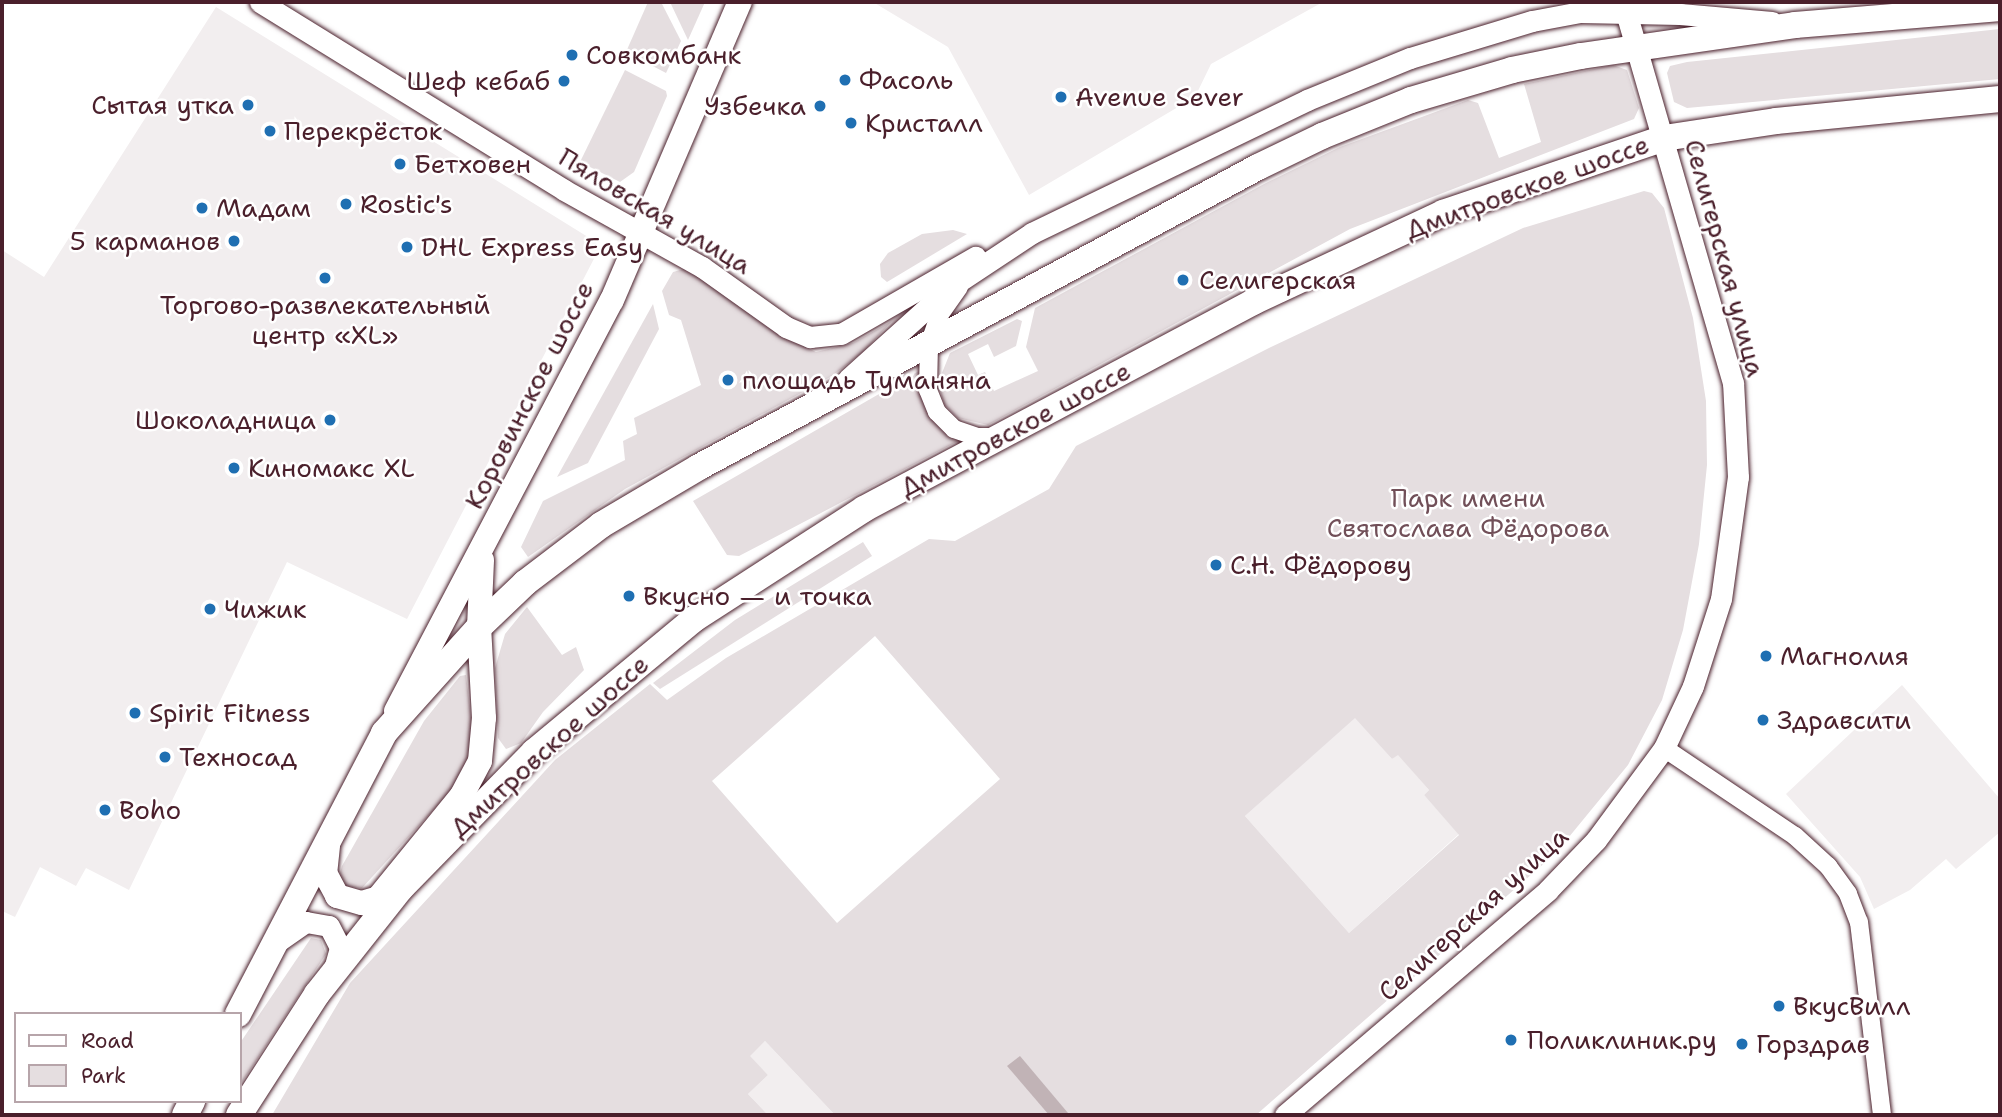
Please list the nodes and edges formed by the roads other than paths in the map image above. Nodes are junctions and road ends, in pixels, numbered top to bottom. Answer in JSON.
{"nodes":[{"id":1,"x":260,"y":2,"type":"edge"},
{"id":2,"x":740,"y":2,"type":"edge"},
{"id":3,"x":1579,"y":2,"type":"edge"},
{"id":4,"x":1624,"y":7,"type":"edge"},
{"id":5,"x":2000,"y":8,"type":"edge"},
{"id":6,"x":1561,"y":15,"type":"junction"},
{"id":7,"x":1795,"y":25,"type":"junction"},
{"id":8,"x":1636,"y":49,"type":"junction"},
{"id":9,"x":2000,"y":99,"type":"edge"},
{"id":10,"x":1664,"y":138,"type":"junction"},
{"id":11,"x":1032,"y":233,"type":"junction"},
{"id":12,"x":642,"y":235,"type":"junction"},
{"id":13,"x":969,"y":273,"type":"junction"},
{"id":14,"x":929,"y":345,"type":"junction"},
{"id":15,"x":817,"y":406,"type":"junction"},
{"id":16,"x":1012,"y":432,"type":"junction"},
{"id":17,"x":486,"y":545,"type":"junction"},
{"id":18,"x":479,"y":627,"type":"junction"},
{"id":19,"x":384,"y":733,"type":"junction"},
{"id":20,"x":1664,"y":748,"type":"junction"},
{"id":21,"x":328,"y":846,"type":"junction"},
{"id":22,"x":401,"y":888,"type":"junction"},
{"id":23,"x":376,"y":900,"type":"junction"},
{"id":24,"x":357,"y":942,"type":"junction"},
{"id":25,"x":272,"y":950,"type":"junction"},
{"id":26,"x":332,"y":974,"type":"junction"},
{"id":27,"x":239,"y":1012,"type":"edge"},
{"id":28,"x":239,"y":1115,"type":"edge"},
{"id":29,"x":1285,"y":1115,"type":"edge"},
{"id":30,"x":1882,"y":1115,"type":"edge"}],
"edges":[{"from":1,"to":12,"type":"street","name":"Пяловская улица"},
{"from":2,"to":12,"type":"main road","name":"Коровинское шоссе"},
{"from":3,"to":6,"type":"street"},
{"from":4,"to":6,"type":"street"},
{"from":4,"to":7,"type":"street"},
{"from":4,"to":8,"type":"street","name":"Селигерская улица"},
{"from":5,"to":7,"type":"main road"},
{"from":6,"to":11,"type":"street"},
{"from":7,"to":8,"type":"main road"},
{"from":8,"to":10,"type":"street","name":"Селигерская улица"},
{"from":8,"to":14,"type":"main road"},
{"from":9,"to":10,"type":"main road","name":"Дмитровское шоссе"},
{"from":10,"to":16,"type":"main road","name":"Дмитровское шоссе"},
{"from":10,"to":20,"type":"street","name":"Селигерская улица"},
{"from":11,"to":12,"type":"street","name":"Пяловская улица"},
{"from":11,"to":13,"type":"street"},
{"from":12,"to":17,"type":"main road","name":"Коровинское шоссе"},
{"from":13,"to":14,"type":"street"},
{"from":13,"to":15,"type":"street"},
{"from":14,"to":15,"type":"main road"},
{"from":14,"to":16,"type":"street"},
{"from":15,"to":18,"type":"main road"},
{"from":16,"to":22,"type":"main road","name":"Дмитровское шоссе"},
{"from":17,"to":18,"type":"main road","name":"Коровинское шоссе"},
{"from":17,"to":19,"type":"main road","name":"Коровинское шоссе"},
{"from":18,"to":19,"type":"main road"},
{"from":18,"to":23,"type":"main road","name":"Дмитровское шоссе"},
{"from":19,"to":21,"type":"main road"},
{"from":20,"to":29,"type":"street","name":"Селигерская улица"},
{"from":20,"to":30,"type":"street"},
{"from":21,"to":23,"type":"main road"},
{"from":21,"to":25,"type":"main road"},
{"from":22,"to":23,"type":"main road"},
{"from":22,"to":24,"type":"main road","name":"Дмитровское шоссе"},
{"from":23,"to":24,"type":"main road","name":"Дмитровское шоссе"},
{"from":24,"to":26,"type":"main road","name":"Дмитровское шоссе"},
{"from":25,"to":26,"type":"street"},
{"from":25,"to":27,"type":"main road"},
{"from":26,"to":28,"type":"main road","name":"Дмитровское шоссе"}]}
